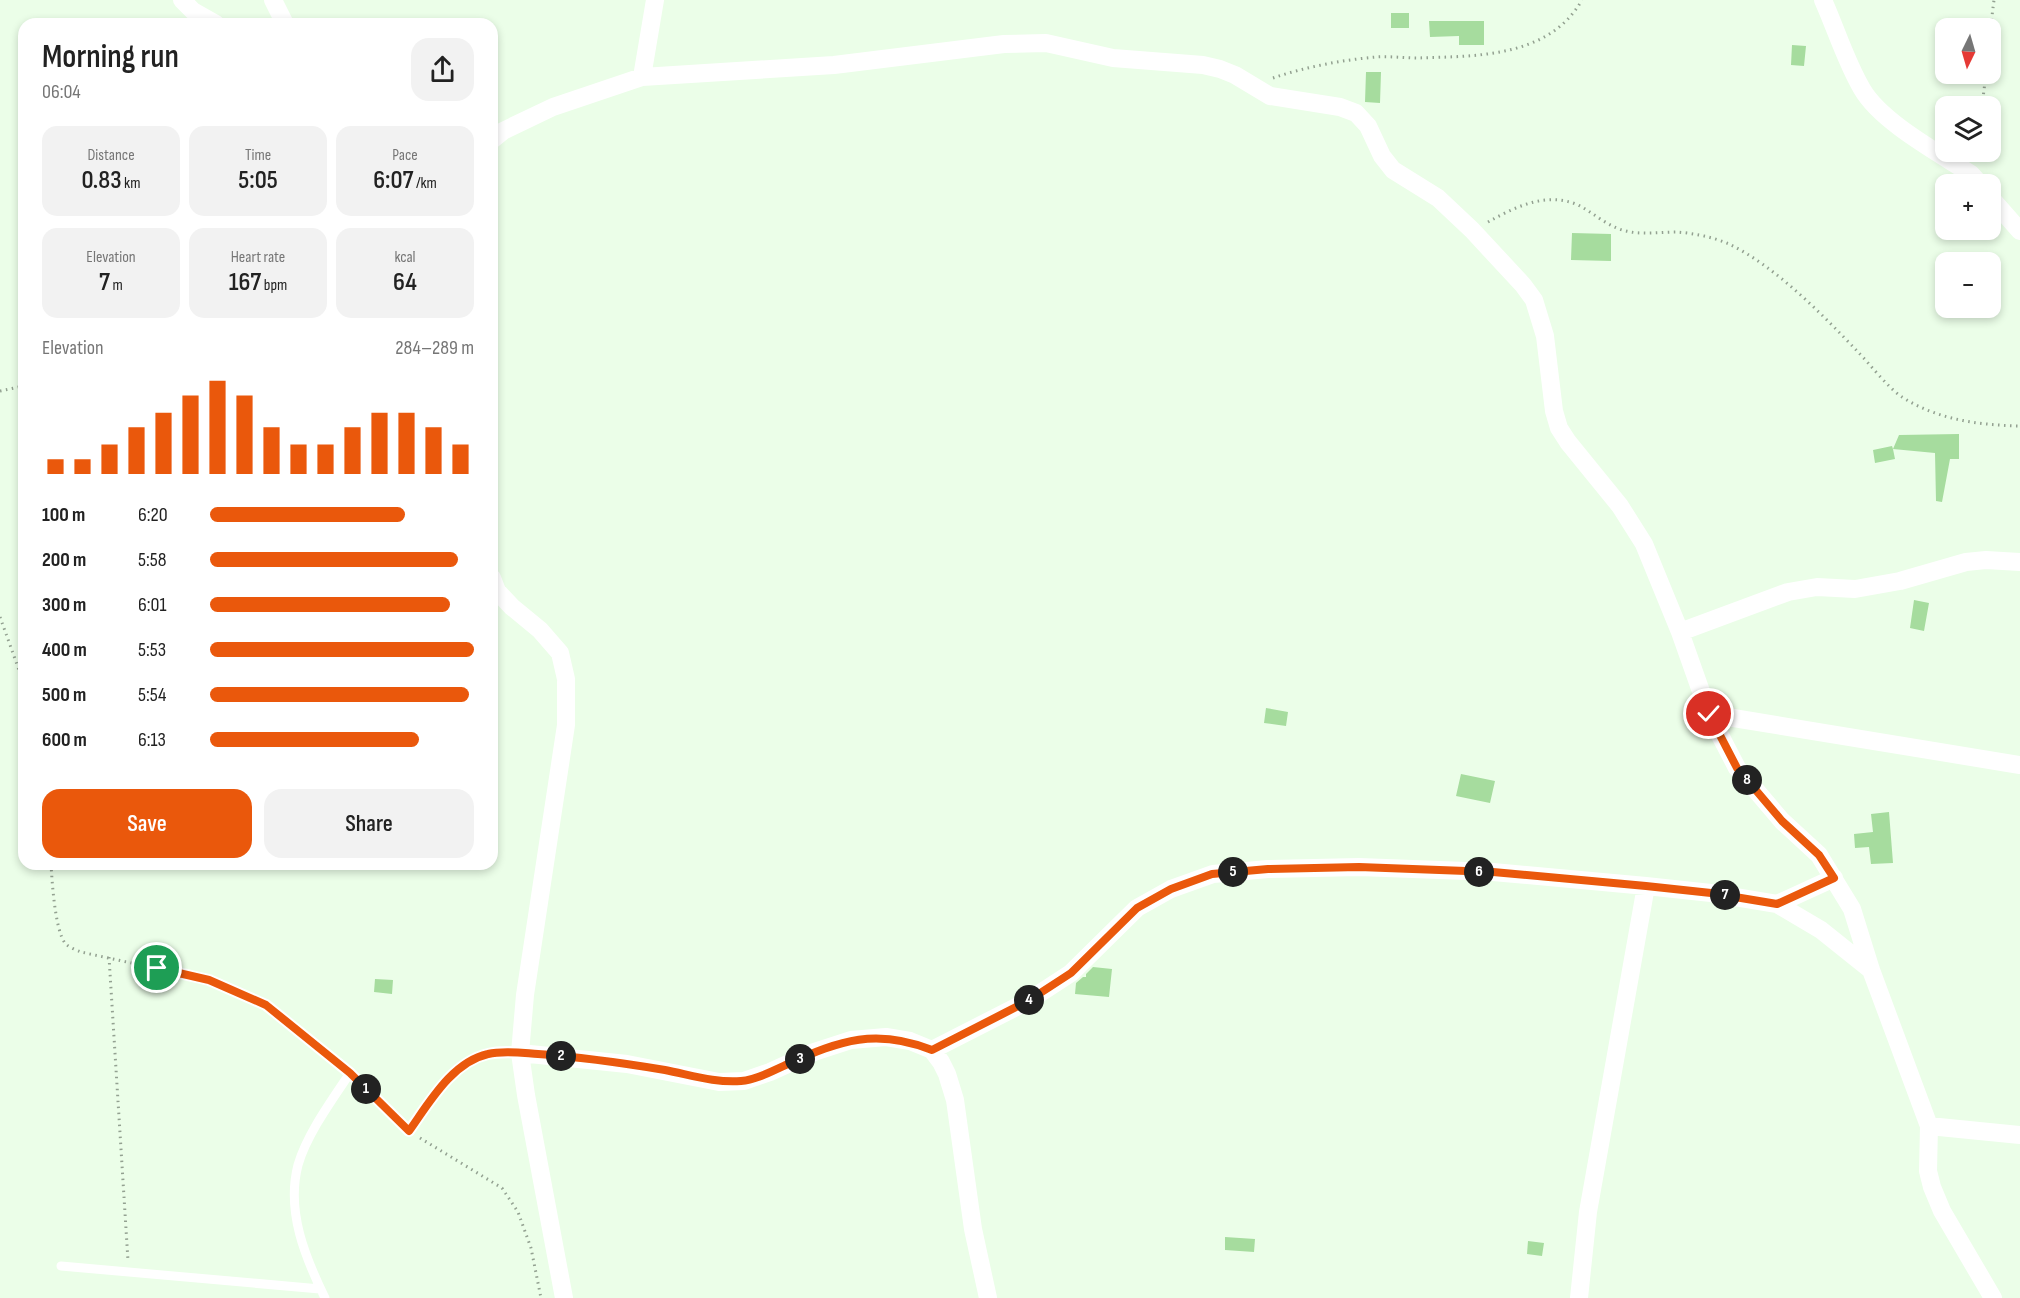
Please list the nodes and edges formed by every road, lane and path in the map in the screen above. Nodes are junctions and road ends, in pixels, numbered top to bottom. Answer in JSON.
{"nodes":[{"id":1,"x":182,"y":0,"type":"edge"},
{"id":2,"x":273,"y":0,"type":"edge"},
{"id":3,"x":655,"y":0,"type":"edge"},
{"id":4,"x":1581,"y":0,"type":"edge"},
{"id":5,"x":1823,"y":0,"type":"edge"},
{"id":6,"x":1994,"y":0,"type":"edge"},
{"id":7,"x":206,"y":18,"type":"edge"},
{"id":8,"x":282,"y":18,"type":"edge"},
{"id":9,"x":1992,"y":18,"type":"edge"},
{"id":10,"x":642,"y":77,"type":"junction"},
{"id":11,"x":1251,"y":85,"type":"junction"},
{"id":12,"x":498,"y":131,"type":"edge"},
{"id":13,"x":1971,"y":174,"type":"edge"},
{"id":14,"x":2001,"y":209,"type":"edge"},
{"id":15,"x":1472,"y":230,"type":"junction"},
{"id":16,"x":2020,"y":231,"type":"edge"},
{"id":17,"x":18,"y":387,"type":"edge"},
{"id":18,"x":0,"y":391,"type":"edge"},
{"id":19,"x":2020,"y":426,"type":"edge"},
{"id":20,"x":2020,"y":562,"type":"edge"},
{"id":21,"x":498,"y":592,"type":"edge"},
{"id":22,"x":0,"y":617,"type":"edge"},
{"id":23,"x":1680,"y":632,"type":"junction"},
{"id":24,"x":18,"y":667,"type":"edge"},
{"id":25,"x":1709,"y":714,"type":"junction"},
{"id":26,"x":2020,"y":765,"type":"edge"},
{"id":27,"x":52,"y":870,"type":"edge"},
{"id":28,"x":1834,"y":878,"type":"junction"},
{"id":29,"x":1646,"y":886,"type":"junction"},
{"id":30,"x":1777,"y":904,"type":"junction"},
{"id":31,"x":109,"y":957,"type":"junction"},
{"id":32,"x":1871,"y":970,"type":"junction"},
{"id":33,"x":932,"y":1050,"type":"junction"},
{"id":34,"x":520,"y":1053,"type":"junction"},
{"id":35,"x":350,"y":1073,"type":"junction"},
{"id":36,"x":1929,"y":1126,"type":"junction"},
{"id":37,"x":409,"y":1131,"type":"junction"},
{"id":38,"x":2020,"y":1135,"type":"edge"},
{"id":39,"x":61,"y":1266,"type":"dead end"},
{"id":40,"x":128,"y":1270,"type":"junction"},
{"id":41,"x":322,"y":1293,"type":"edge"},
{"id":42,"x":541,"y":1298,"type":"edge"},
{"id":43,"x":564,"y":1298,"type":"edge"},
{"id":44,"x":988,"y":1298,"type":"edge"},
{"id":45,"x":1579,"y":1298,"type":"edge"},
{"id":46,"x":1993,"y":1298,"type":"edge"}],
"edges":[{"from":1,"to":7,"type":"street"},
{"from":2,"to":8,"type":"street"},
{"from":3,"to":10,"type":"street"},
{"from":4,"to":11,"type":"path"},
{"from":5,"to":13,"type":"street"},
{"from":6,"to":9,"type":"path"},
{"from":10,"to":11,"type":"street"},
{"from":10,"to":12,"type":"street"},
{"from":11,"to":15,"type":"street"},
{"from":14,"to":16,"type":"street"},
{"from":15,"to":19,"type":"path"},
{"from":15,"to":23,"type":"street"},
{"from":17,"to":18,"type":"path"},
{"from":20,"to":23,"type":"street"},
{"from":21,"to":34,"type":"street"},
{"from":22,"to":24,"type":"path"},
{"from":23,"to":25,"type":"street"},
{"from":25,"to":26,"type":"street"},
{"from":25,"to":28,"type":"street"},
{"from":27,"to":31,"type":"path"},
{"from":28,"to":30,"type":"street"},
{"from":28,"to":32,"type":"street"},
{"from":29,"to":30,"type":"street"},
{"from":29,"to":33,"type":"street"},
{"from":29,"to":45,"type":"street"},
{"from":30,"to":32,"type":"street"},
{"from":31,"to":35,"type":"path"},
{"from":31,"to":40,"type":"path"},
{"from":32,"to":36,"type":"street"},
{"from":33,"to":34,"type":"street"},
{"from":33,"to":44,"type":"street"},
{"from":34,"to":37,"type":"lane"},
{"from":34,"to":43,"type":"street"},
{"from":35,"to":37,"type":"path"},
{"from":35,"to":41,"type":"lane"},
{"from":36,"to":38,"type":"street"},
{"from":36,"to":46,"type":"street"},
{"from":37,"to":42,"type":"path"},
{"from":39,"to":40,"type":"lane"},
{"from":40,"to":41,"type":"lane"}]}
